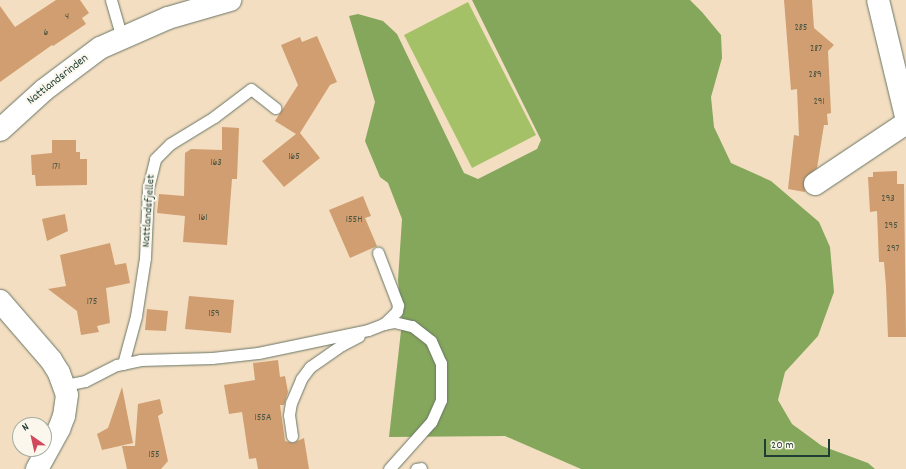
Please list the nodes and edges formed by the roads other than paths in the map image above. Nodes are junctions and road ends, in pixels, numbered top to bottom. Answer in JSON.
{"nodes":[{"id":1,"x":111,"y":0,"type":"edge"},
{"id":2,"x":230,"y":0,"type":"edge"},
{"id":3,"x":878,"y":0,"type":"edge"},
{"id":4,"x":121,"y":36,"type":"junction"},
{"id":5,"x":275,"y":108,"type":"dead end"},
{"id":6,"x":906,"y":116,"type":"edge"},
{"id":7,"x":906,"y":123,"type":"edge"},
{"id":8,"x":0,"y":130,"type":"edge"},
{"id":9,"x":816,"y":184,"type":"dead end"},
{"id":10,"x":378,"y":253,"type":"dead end"},
{"id":11,"x":0,"y":301,"type":"edge"},
{"id":12,"x":384,"y":324,"type":"junction"},
{"id":13,"x":123,"y":364,"type":"junction"},
{"id":14,"x":64,"y":385,"type":"junction"},
{"id":15,"x":292,"y":436,"type":"dead end"},
{"id":16,"x":37,"y":469,"type":"edge"},
{"id":17,"x":389,"y":469,"type":"edge"}],
"edges":[{"from":1,"to":4,"type":"lane"},
{"from":2,"to":4,"type":"street","name":"Nattlandsrinden"},
{"from":3,"to":6,"type":"street"},
{"from":4,"to":8,"type":"street","name":"Nattlandsrinden"},
{"from":5,"to":13,"type":"lane","name":"Nattlandsfjellet"},
{"from":7,"to":9,"type":"street"},
{"from":10,"to":12,"type":"lane"},
{"from":11,"to":14,"type":"street"},
{"from":12,"to":13,"type":"lane"},
{"from":12,"to":15,"type":"lane"},
{"from":12,"to":17,"type":"lane"},
{"from":13,"to":14,"type":"lane"},
{"from":14,"to":16,"type":"street"}]}
